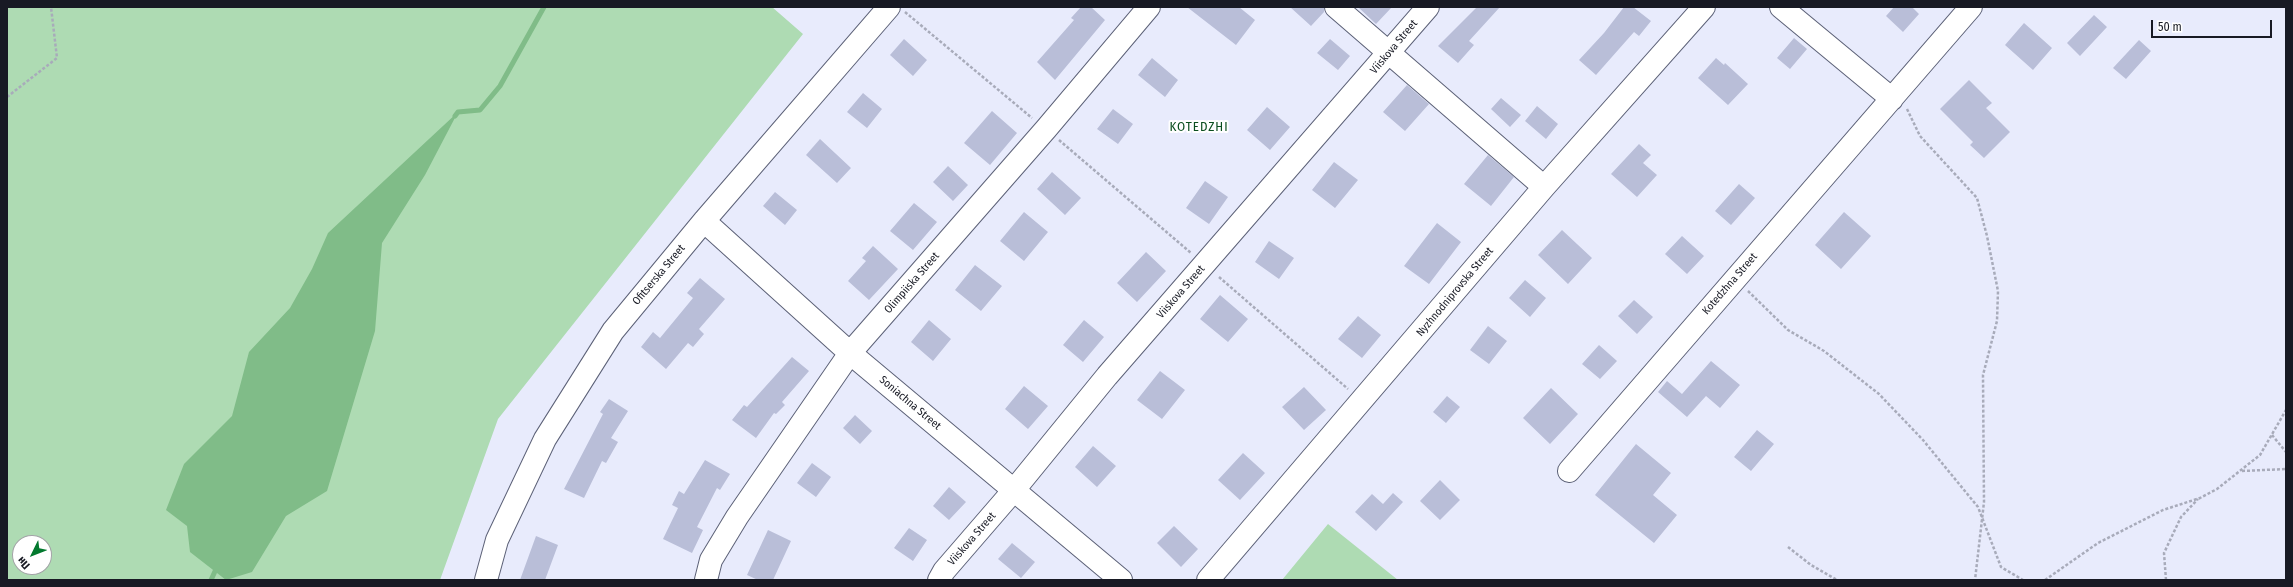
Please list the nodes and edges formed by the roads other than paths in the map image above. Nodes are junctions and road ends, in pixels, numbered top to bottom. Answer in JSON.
{"nodes":[{"id":1,"x":889,"y":7,"type":"edge"},
{"id":2,"x":1149,"y":7,"type":"edge"},
{"id":3,"x":1336,"y":7,"type":"edge"},
{"id":4,"x":1428,"y":7,"type":"edge"},
{"id":5,"x":1704,"y":7,"type":"edge"},
{"id":6,"x":1781,"y":7,"type":"edge"},
{"id":7,"x":1971,"y":7,"type":"edge"},
{"id":8,"x":1389,"y":53,"type":"junction"},
{"id":9,"x":1892,"y":99,"type":"junction"},
{"id":10,"x":1544,"y":187,"type":"junction"},
{"id":11,"x":704,"y":221,"type":"junction"},
{"id":12,"x":850,"y":353,"type":"junction"},
{"id":13,"x":1569,"y":471,"type":"dead end"},
{"id":14,"x":1014,"y":490,"type":"junction"},
{"id":15,"x":486,"y":580,"type":"edge"},
{"id":16,"x":706,"y":580,"type":"edge"},
{"id":17,"x":939,"y":580,"type":"edge"},
{"id":18,"x":1122,"y":580,"type":"edge"},
{"id":19,"x":1208,"y":580,"type":"edge"}],
"edges":[{"from":1,"to":11,"type":"street","name":"Ofitserska Street"},
{"from":2,"to":12,"type":"street","name":"Olimpiiska Street"},
{"from":3,"to":8,"type":"street"},
{"from":4,"to":8,"type":"street","name":"Viiskova Street"},
{"from":5,"to":10,"type":"street","name":"Nyzhnodniprovska Street"},
{"from":6,"to":9,"type":"street"},
{"from":7,"to":9,"type":"street","name":"Kotedzhna Street"},
{"from":8,"to":10,"type":"street"},
{"from":8,"to":14,"type":"street","name":"Viiskova Street"},
{"from":9,"to":13,"type":"street","name":"Kotedzhna Street"},
{"from":10,"to":19,"type":"street","name":"Nyzhnodniprovska Street"},
{"from":11,"to":12,"type":"street","name":"Soniachna Street"},
{"from":11,"to":15,"type":"street","name":"Ofitserska Street"},
{"from":12,"to":14,"type":"street","name":"Soniachna Street"},
{"from":12,"to":16,"type":"street","name":"Olimpiiska Street"},
{"from":14,"to":17,"type":"street","name":"Viiskova Street"},
{"from":14,"to":18,"type":"street","name":"Soniachna Street"}]}
